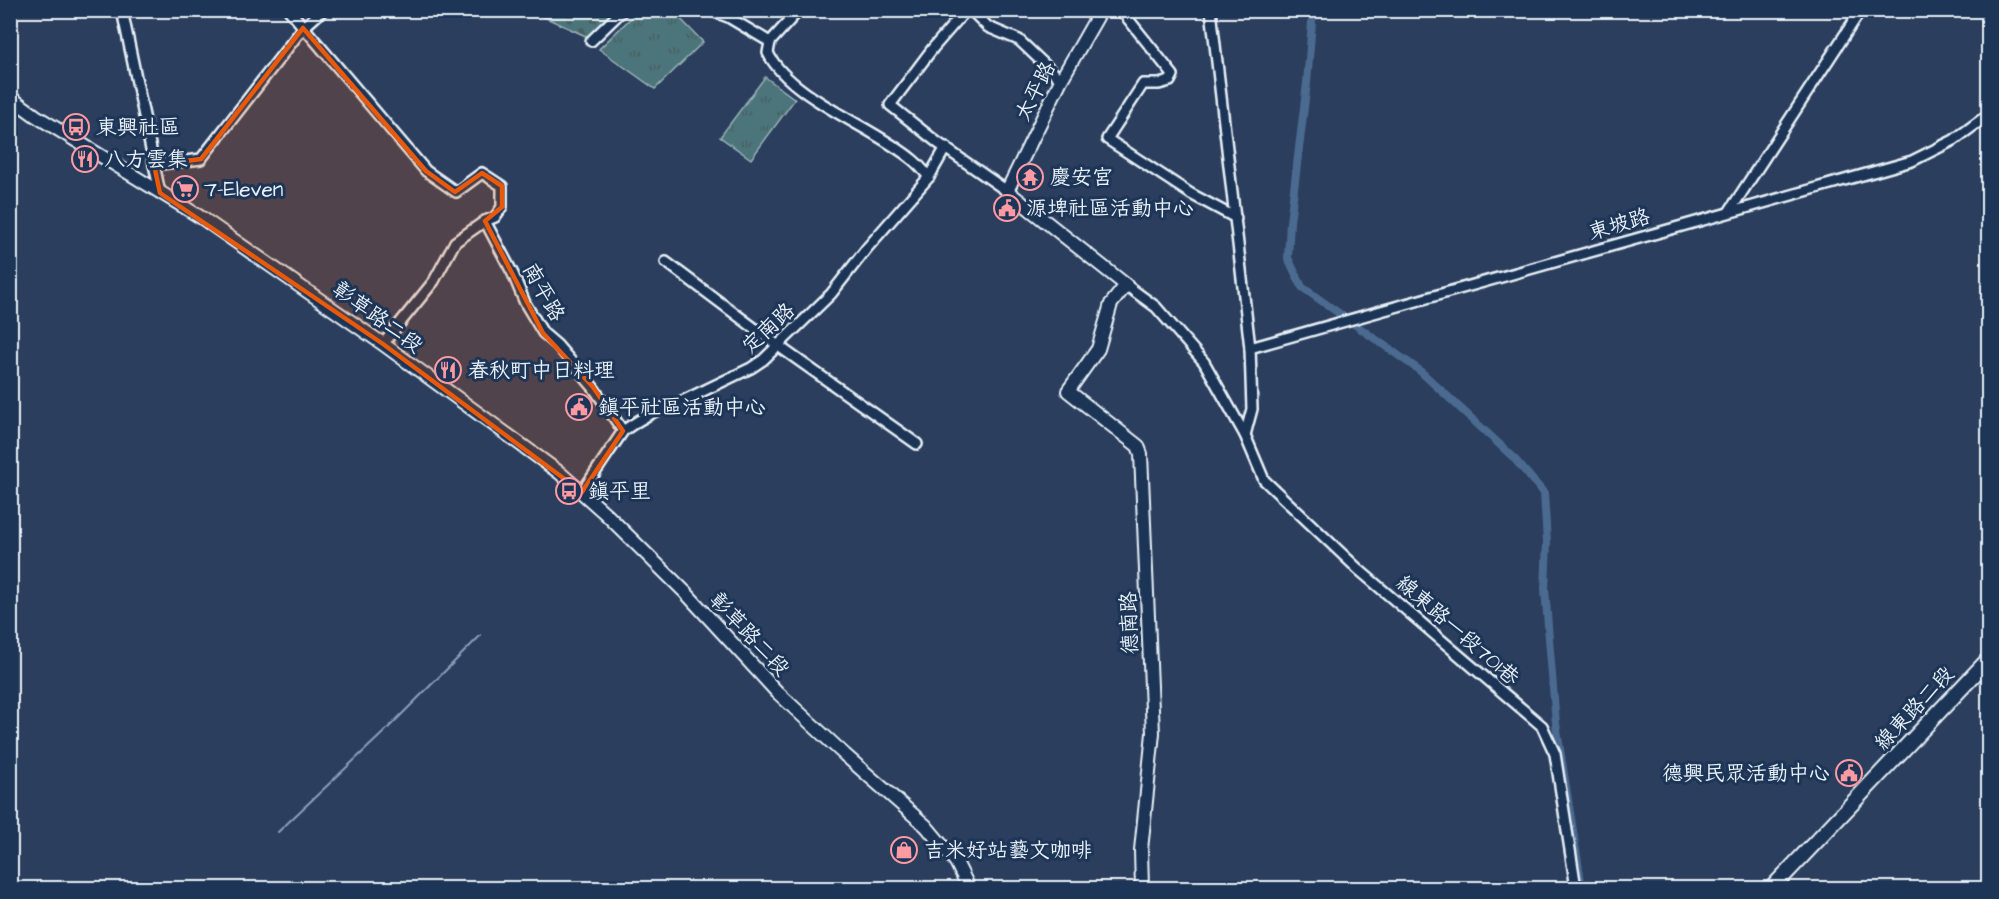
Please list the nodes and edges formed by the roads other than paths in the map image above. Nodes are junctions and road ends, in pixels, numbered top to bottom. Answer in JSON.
{"nodes":[{"id":1,"x":122,"y":10,"type":"edge"},
{"id":2,"x":289,"y":10,"type":"edge"},
{"id":3,"x":323,"y":10,"type":"edge"},
{"id":4,"x":623,"y":10,"type":"edge"},
{"id":5,"x":710,"y":10,"type":"edge"},
{"id":6,"x":799,"y":10,"type":"edge"},
{"id":7,"x":966,"y":10,"type":"edge"},
{"id":8,"x":971,"y":10,"type":"edge"},
{"id":9,"x":1101,"y":10,"type":"edge"},
{"id":10,"x":1121,"y":10,"type":"edge"},
{"id":11,"x":1211,"y":10,"type":"edge"},
{"id":12,"x":1862,"y":10,"type":"edge"},
{"id":13,"x":303,"y":28,"type":"junction"},
{"id":14,"x":591,"y":41,"type":"dead end"},
{"id":15,"x":770,"y":42,"type":"junction"},
{"id":16,"x":1061,"y":80,"type":"junction"},
{"id":17,"x":10,"y":97,"type":"edge"},
{"id":18,"x":1989,"y":115,"type":"edge"},
{"id":19,"x":945,"y":147,"type":"junction"},
{"id":20,"x":154,"y":165,"type":"junction"},
{"id":21,"x":929,"y":177,"type":"junction"},
{"id":22,"x":1007,"y":191,"type":"junction"},
{"id":23,"x":160,"y":193,"type":"junction"},
{"id":24,"x":1729,"y":212,"type":"junction"},
{"id":25,"x":1236,"y":218,"type":"junction"},
{"id":26,"x":484,"y":221,"type":"junction"},
{"id":27,"x":666,"y":262,"type":"dead end"},
{"id":28,"x":1126,"y":285,"type":"junction"},
{"id":29,"x":383,"y":344,"type":"junction"},
{"id":30,"x":777,"y":345,"type":"junction"},
{"id":31,"x":1250,"y":348,"type":"junction"},
{"id":32,"x":623,"y":431,"type":"junction"},
{"id":33,"x":1245,"y":435,"type":"junction"},
{"id":34,"x":917,"y":444,"type":"dead end"},
{"id":35,"x":582,"y":492,"type":"junction"},
{"id":36,"x":1989,"y":660,"type":"edge"},
{"id":37,"x":969,"y":888,"type":"edge"},
{"id":38,"x":1142,"y":888,"type":"edge"},
{"id":39,"x":1576,"y":888,"type":"edge"},
{"id":40,"x":1772,"y":888,"type":"edge"}],
"edges":[{"from":1,"to":20,"type":"street"},
{"from":2,"to":13,"type":"street"},
{"from":3,"to":13,"type":"street"},
{"from":4,"to":14,"type":"street"},
{"from":5,"to":15,"type":"street"},
{"from":6,"to":15,"type":"street"},
{"from":7,"to":19,"type":"street"},
{"from":8,"to":16,"type":"street"},
{"from":9,"to":16,"type":"street","name":"太平路"},
{"from":10,"to":25,"type":"street"},
{"from":11,"to":25,"type":"street"},
{"from":12,"to":24,"type":"street"},
{"from":13,"to":20,"type":"street"},
{"from":13,"to":26,"type":"street"},
{"from":15,"to":21,"type":"street"},
{"from":16,"to":22,"type":"street","name":"太平路"},
{"from":17,"to":23,"type":"street","name":"彰草路二段"},
{"from":18,"to":24,"type":"street","name":"東坡路"},
{"from":19,"to":21,"type":"street","name":"定南路"},
{"from":19,"to":22,"type":"street"},
{"from":20,"to":23,"type":"street"},
{"from":21,"to":30,"type":"street","name":"定南路"},
{"from":22,"to":28,"type":"street"},
{"from":23,"to":29,"type":"street","name":"彰草路二段"},
{"from":24,"to":31,"type":"street","name":"東坡路"},
{"from":25,"to":31,"type":"street"},
{"from":26,"to":29,"type":"street"},
{"from":26,"to":32,"type":"street","name":"南平路"},
{"from":27,"to":30,"type":"street"},
{"from":28,"to":33,"type":"street","name":"線東路一段701巷"},
{"from":28,"to":38,"type":"street","name":"德南路"},
{"from":29,"to":35,"type":"street","name":"彰草路二段"},
{"from":30,"to":32,"type":"street","name":"定南路"},
{"from":30,"to":34,"type":"street"},
{"from":31,"to":33,"type":"street"},
{"from":32,"to":35,"type":"street","name":"定南路"},
{"from":33,"to":39,"type":"street","name":"線東路一段701巷"},
{"from":35,"to":37,"type":"street","name":"彰草路二段"},
{"from":36,"to":40,"type":"main road","name":"線東路二段"}]}
